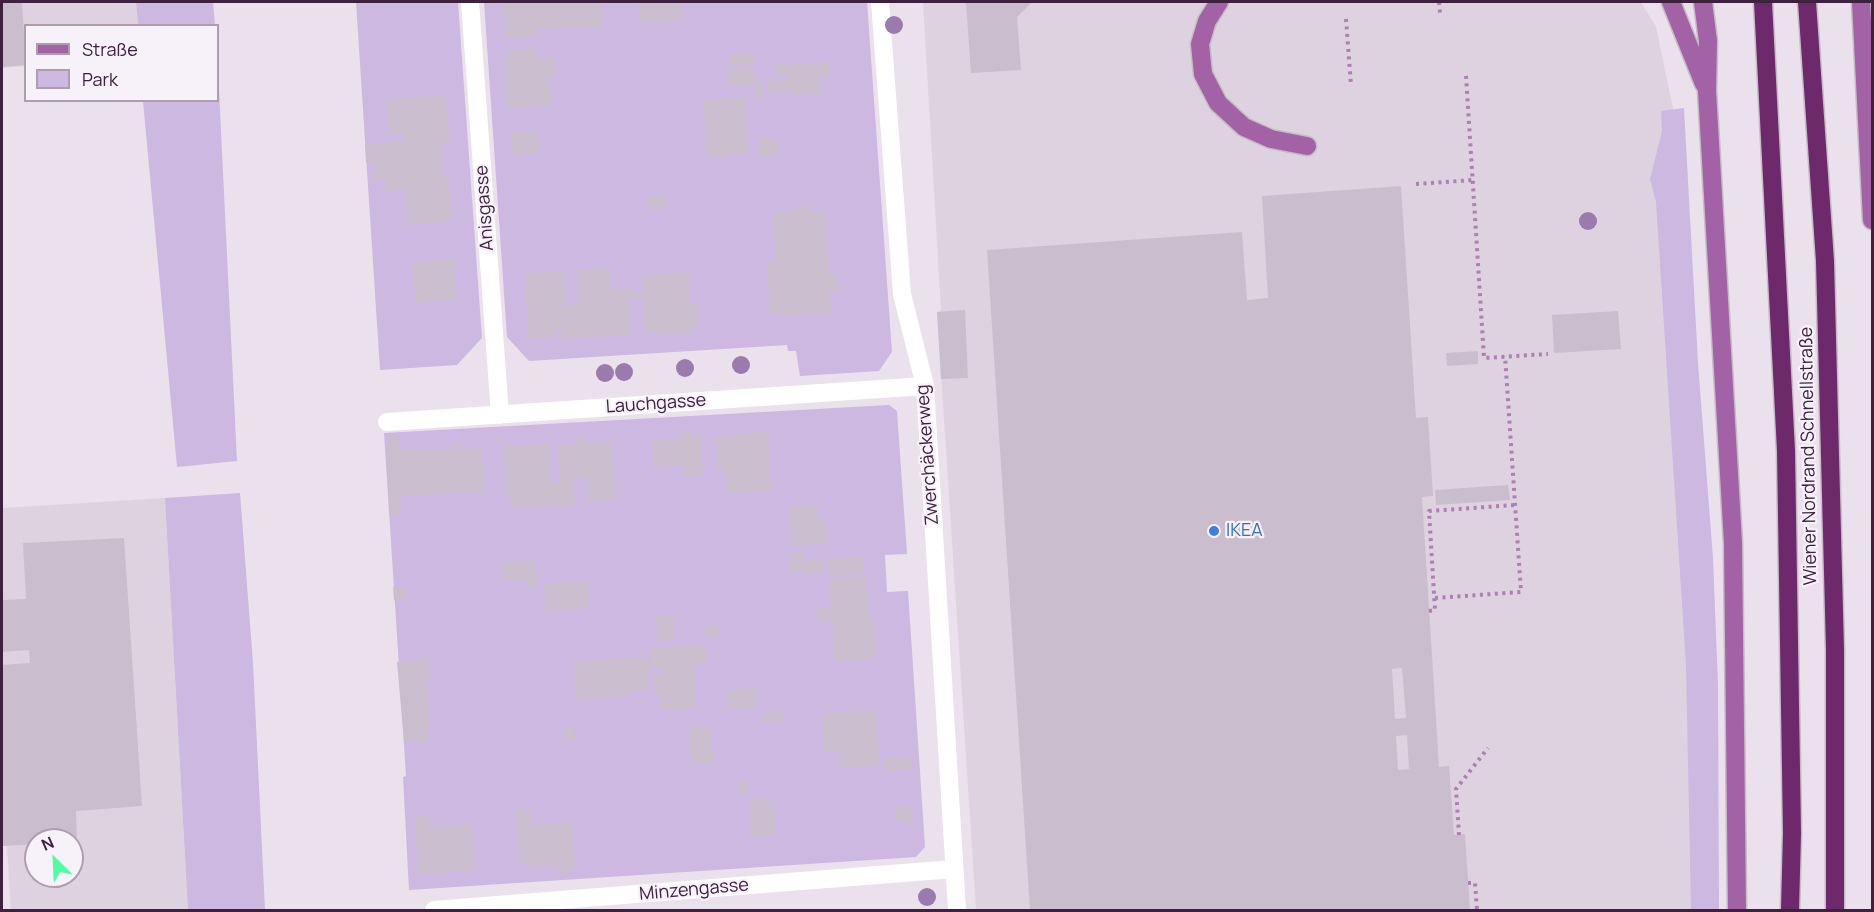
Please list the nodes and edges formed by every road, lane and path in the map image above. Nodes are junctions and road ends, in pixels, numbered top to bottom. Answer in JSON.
{"nodes":[{"id":1,"x":470,"y":2,"type":"edge"},
{"id":2,"x":880,"y":2,"type":"edge"},
{"id":3,"x":1219,"y":2,"type":"edge"},
{"id":4,"x":1439,"y":2,"type":"edge"},
{"id":5,"x":1671,"y":2,"type":"edge"},
{"id":6,"x":1703,"y":2,"type":"edge"},
{"id":7,"x":1763,"y":2,"type":"edge"},
{"id":8,"x":1807,"y":2,"type":"edge"},
{"id":9,"x":1861,"y":2,"type":"edge"},
{"id":10,"x":1440,"y":13,"type":"dead end"},
{"id":11,"x":1346,"y":19,"type":"dead end"},
{"id":12,"x":1466,"y":76,"type":"dead end"},
{"id":13,"x":1352,"y":85,"type":"dead end"},
{"id":14,"x":1707,"y":91,"type":"junction"},
{"id":15,"x":1307,"y":146,"type":"dead end"},
{"id":16,"x":1473,"y":180,"type":"junction"},
{"id":17,"x":1416,"y":184,"type":"dead end"},
{"id":18,"x":1872,"y":220,"type":"edge"},
{"id":19,"x":1548,"y":354,"type":"dead end"},
{"id":20,"x":1505,"y":357,"type":"junction"},
{"id":21,"x":925,"y":386,"type":"junction"},
{"id":22,"x":500,"y":415,"type":"junction"},
{"id":23,"x":387,"y":422,"type":"dead end"},
{"id":24,"x":1515,"y":505,"type":"junction"},
{"id":25,"x":1435,"y":598,"type":"junction"},
{"id":26,"x":1429,"y":611,"type":"dead end"},
{"id":27,"x":1488,"y":748,"type":"dead end"},
{"id":28,"x":1460,"y":835,"type":"dead end"},
{"id":29,"x":954,"y":869,"type":"junction"},
{"id":30,"x":1468,"y":883,"type":"dead end"},
{"id":31,"x":434,"y":910,"type":"edge"},
{"id":32,"x":957,"y":910,"type":"edge"},
{"id":33,"x":1477,"y":910,"type":"edge"},
{"id":34,"x":1737,"y":910,"type":"edge"},
{"id":35,"x":1790,"y":910,"type":"edge"},
{"id":36,"x":1835,"y":910,"type":"edge"}],
"edges":[{"from":1,"to":22,"type":"street","name":"Anisgasse"},
{"from":2,"to":21,"type":"street","name":"Zwerchäckerweg"},
{"from":3,"to":15,"type":"main road"},
{"from":4,"to":10,"type":"path"},
{"from":5,"to":14,"type":"main road"},
{"from":6,"to":14,"type":"main road"},
{"from":7,"to":35,"type":"highway","name":"Wiener Nordrand Schnellstraße"},
{"from":8,"to":36,"type":"highway","name":"Wiener Nordrand Schnellstraße"},
{"from":9,"to":18,"type":"main road"},
{"from":11,"to":13,"type":"path"},
{"from":12,"to":16,"type":"path"},
{"from":14,"to":34,"type":"main road"},
{"from":16,"to":17,"type":"path"},
{"from":16,"to":20,"type":"path"},
{"from":19,"to":20,"type":"path"},
{"from":20,"to":24,"type":"path"},
{"from":21,"to":22,"type":"street","name":"Lauchgasse"},
{"from":21,"to":29,"type":"street","name":"Zwerchäckerweg"},
{"from":22,"to":23,"type":"street","name":"Lauchgasse"},
{"from":24,"to":25,"type":"path"},
{"from":24,"to":25,"type":"path"},
{"from":25,"to":26,"type":"path"},
{"from":27,"to":28,"type":"path"},
{"from":29,"to":31,"type":"street","name":"Minzengasse"},
{"from":29,"to":32,"type":"street","name":"Zwerchäckerweg"},
{"from":30,"to":33,"type":"path"}]}
